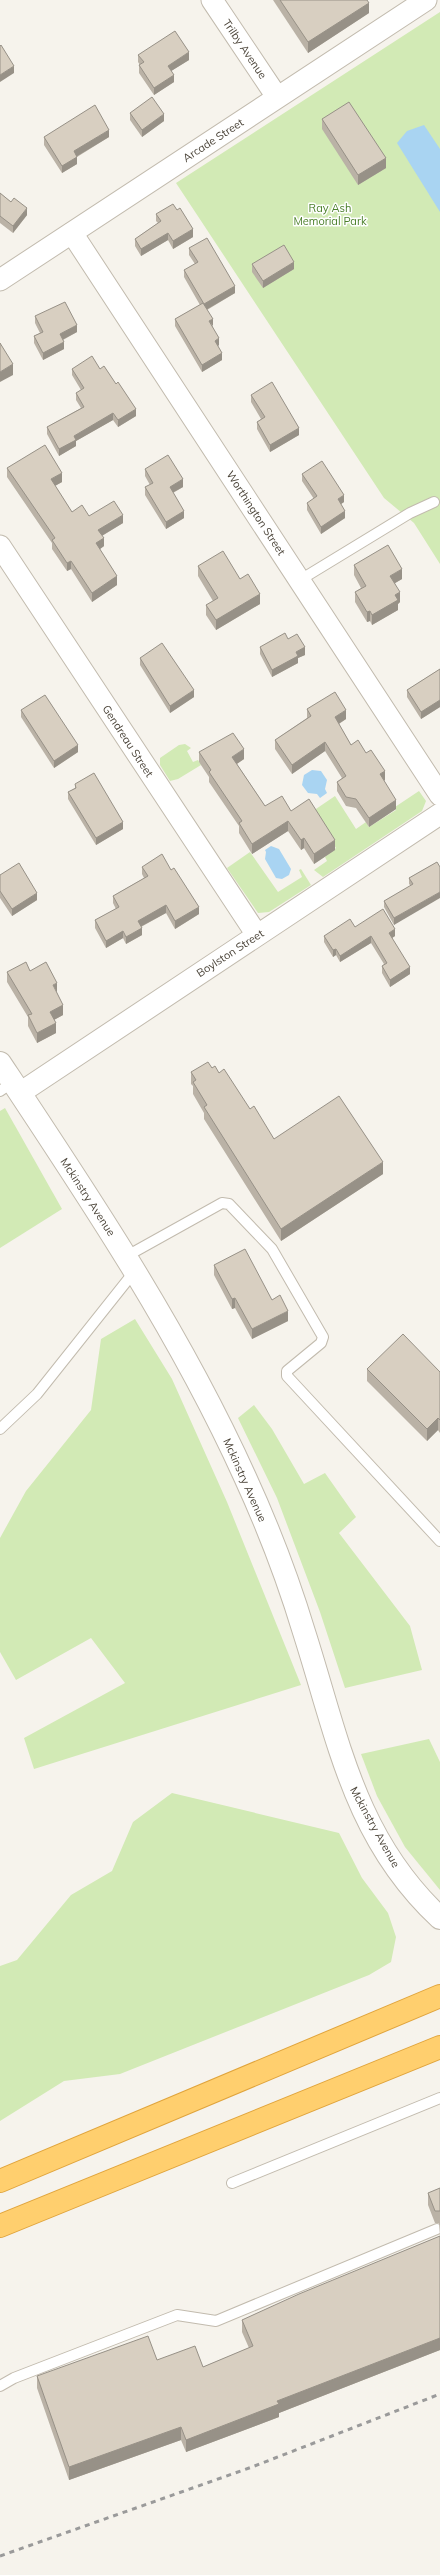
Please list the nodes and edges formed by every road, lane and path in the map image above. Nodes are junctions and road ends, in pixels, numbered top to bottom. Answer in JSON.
{"nodes":[{"id":1,"x":212,"y":0,"type":"edge"},
{"id":2,"x":426,"y":0,"type":"edge"},
{"id":3,"x":277,"y":97,"type":"junction"},
{"id":4,"x":72,"y":233,"type":"junction"},
{"id":5,"x":0,"y":280,"type":"edge"},
{"id":6,"x":434,"y":502,"type":"dead end"},
{"id":7,"x":0,"y":546,"type":"edge"},
{"id":8,"x":300,"y":580,"type":"junction"},
{"id":9,"x":437,"y":783,"type":"edge"},
{"id":10,"x":440,"y":814,"type":"edge"},
{"id":11,"x":257,"y":935,"type":"junction"},
{"id":12,"x":0,"y":1063,"type":"edge"},
{"id":13,"x":11,"y":1089,"type":"edge"},
{"id":14,"x":130,"y":1264,"type":"junction"},
{"id":15,"x":0,"y":1428,"type":"edge"},
{"id":16,"x":440,"y":1542,"type":"edge"},
{"id":17,"x":440,"y":1918,"type":"edge"},
{"id":18,"x":440,"y":1996,"type":"edge"},
{"id":19,"x":440,"y":2047,"type":"edge"},
{"id":20,"x":440,"y":2098,"type":"edge"},
{"id":21,"x":0,"y":2181,"type":"edge"},
{"id":22,"x":232,"y":2183,"type":"dead end"},
{"id":23,"x":0,"y":2226,"type":"edge"},
{"id":24,"x":437,"y":2230,"type":"dead end"},
{"id":25,"x":0,"y":2386,"type":"edge"}],
"edges":[{"from":1,"to":3,"type":"street","name":"Trilby Avenue"},
{"from":2,"to":3,"type":"street","name":"Arcade Street"},
{"from":3,"to":4,"type":"street","name":"Arcade Street"},
{"from":4,"to":5,"type":"street","name":"Arcade Street"},
{"from":4,"to":8,"type":"street","name":"Worthington Street"},
{"from":6,"to":8,"type":"lane"},
{"from":7,"to":11,"type":"street","name":"Gendreau Street"},
{"from":8,"to":9,"type":"street","name":"Worthington Street"},
{"from":10,"to":11,"type":"street","name":"Boylston Street"},
{"from":11,"to":13,"type":"street","name":"Boylston Street"},
{"from":12,"to":13,"type":"street","name":"Mckinstry Avenue"},
{"from":13,"to":14,"type":"street","name":"Mckinstry Avenue"},
{"from":14,"to":15,"type":"lane"},
{"from":14,"to":16,"type":"lane"},
{"from":14,"to":17,"type":"street","name":"Mckinstry Avenue"},
{"from":18,"to":21,"type":"highway"},
{"from":19,"to":23,"type":"highway"},
{"from":20,"to":22,"type":"lane"},
{"from":24,"to":25,"type":"lane"}]}
